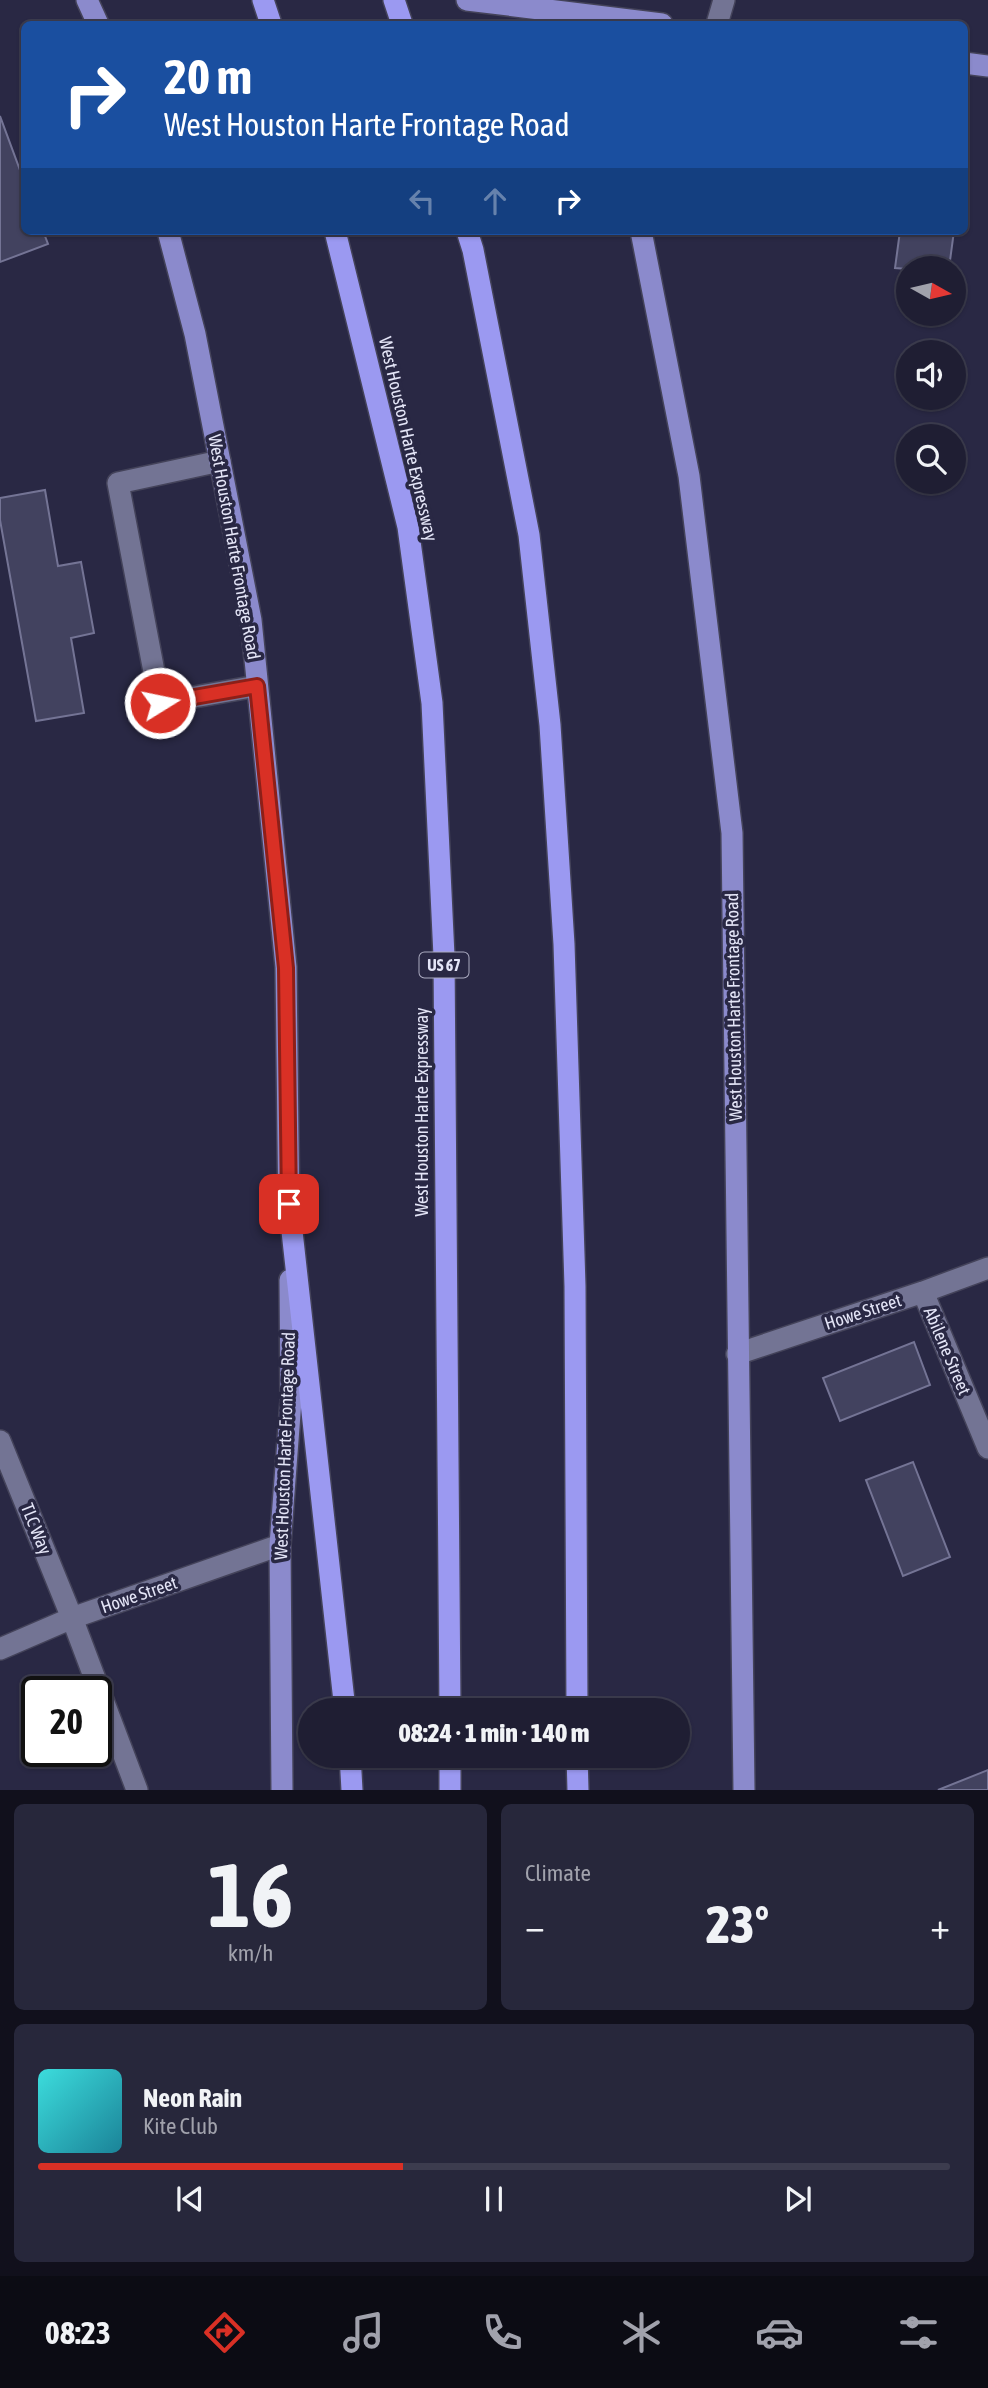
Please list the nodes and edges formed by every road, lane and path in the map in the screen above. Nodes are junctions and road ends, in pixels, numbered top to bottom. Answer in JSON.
{"nodes":[{"id":1,"x":87,"y":0,"type":"edge"},
{"id":2,"x":262,"y":0,"type":"edge"},
{"id":3,"x":394,"y":0,"type":"edge"},
{"id":4,"x":467,"y":0,"type":"edge"},
{"id":5,"x":724,"y":0,"type":"edge"},
{"id":6,"x":596,"y":14,"type":"edge"},
{"id":7,"x":96,"y":21,"type":"edge"},
{"id":8,"x":270,"y":21,"type":"edge"},
{"id":9,"x":401,"y":21,"type":"edge"},
{"id":10,"x":642,"y":21,"type":"edge"},
{"id":11,"x":718,"y":21,"type":"edge"},
{"id":12,"x":968,"y":64,"type":"edge"},
{"id":13,"x":988,"y":66,"type":"edge"},
{"id":14,"x":169,"y":235,"type":"edge"},
{"id":15,"x":335,"y":235,"type":"edge"},
{"id":16,"x":468,"y":235,"type":"edge"},
{"id":17,"x":641,"y":235,"type":"edge"},
{"id":18,"x":220,"y":461,"type":"junction"},
{"id":19,"x":257,"y":686,"type":"junction"},
{"id":20,"x":289,"y":1204,"type":"junction"},
{"id":21,"x":988,"y":1268,"type":"edge"},
{"id":22,"x":923,"y":1293,"type":"junction"},
{"id":23,"x":737,"y":1354,"type":"junction"},
{"id":24,"x":0,"y":1441,"type":"edge"},
{"id":25,"x":988,"y":1448,"type":"edge"},
{"id":26,"x":280,"y":1545,"type":"junction"},
{"id":27,"x":72,"y":1618,"type":"junction"},
{"id":28,"x":0,"y":1649,"type":"edge"},
{"id":29,"x":344,"y":1698,"type":"edge"},
{"id":30,"x":450,"y":1698,"type":"edge"},
{"id":31,"x":577,"y":1698,"type":"edge"},
{"id":32,"x":351,"y":1768,"type":"edge"},
{"id":33,"x":450,"y":1768,"type":"edge"},
{"id":34,"x":577,"y":1768,"type":"edge"},
{"id":35,"x":137,"y":1790,"type":"edge"},
{"id":36,"x":282,"y":1790,"type":"edge"},
{"id":37,"x":352,"y":1790,"type":"edge"},
{"id":38,"x":450,"y":1790,"type":"edge"},
{"id":39,"x":578,"y":1790,"type":"edge"},
{"id":40,"x":744,"y":1790,"type":"edge"}],
"edges":[{"from":1,"to":7,"type":"main road"},
{"from":2,"to":8,"type":"highway"},
{"from":3,"to":9,"type":"highway"},
{"from":4,"to":6,"type":"main road"},
{"from":5,"to":11,"type":"street"},
{"from":6,"to":10,"type":"main road"},
{"from":12,"to":13,"type":"main road"},
{"from":14,"to":18,"type":"main road","name":"West Houston Harte Frontage Road"},
{"from":15,"to":30,"type":"highway","name":"West Houston Harte Expressway","number":"US 67"},
{"from":16,"to":31,"type":"highway"},
{"from":17,"to":23,"type":"main road","name":"West Houston Harte Frontage Road"},
{"from":18,"to":19,"type":"main road","name":"West Houston Harte Frontage Road"},
{"from":18,"to":19,"type":"street"},
{"from":19,"to":20,"type":"main road","name":"West Houston Harte Frontage Road"},
{"from":20,"to":26,"type":"main road","name":"West Houston Harte Frontage Road"},
{"from":20,"to":29,"type":"highway"},
{"from":21,"to":22,"type":"street","name":"Howe Street"},
{"from":22,"to":23,"type":"street","name":"Howe Street"},
{"from":22,"to":25,"type":"street","name":"Abilene Street"},
{"from":23,"to":40,"type":"main road","name":"West Houston Harte Frontage Road"},
{"from":24,"to":27,"type":"street","name":"TLC Way"},
{"from":26,"to":27,"type":"street","name":"Howe Street"},
{"from":26,"to":36,"type":"main road","name":"West Houston Harte Frontage Road"},
{"from":27,"to":28,"type":"street","name":"Howe Street"},
{"from":27,"to":35,"type":"street","name":"TLC Way"},
{"from":32,"to":37,"type":"highway"},
{"from":33,"to":38,"type":"highway"},
{"from":34,"to":39,"type":"highway"}]}
